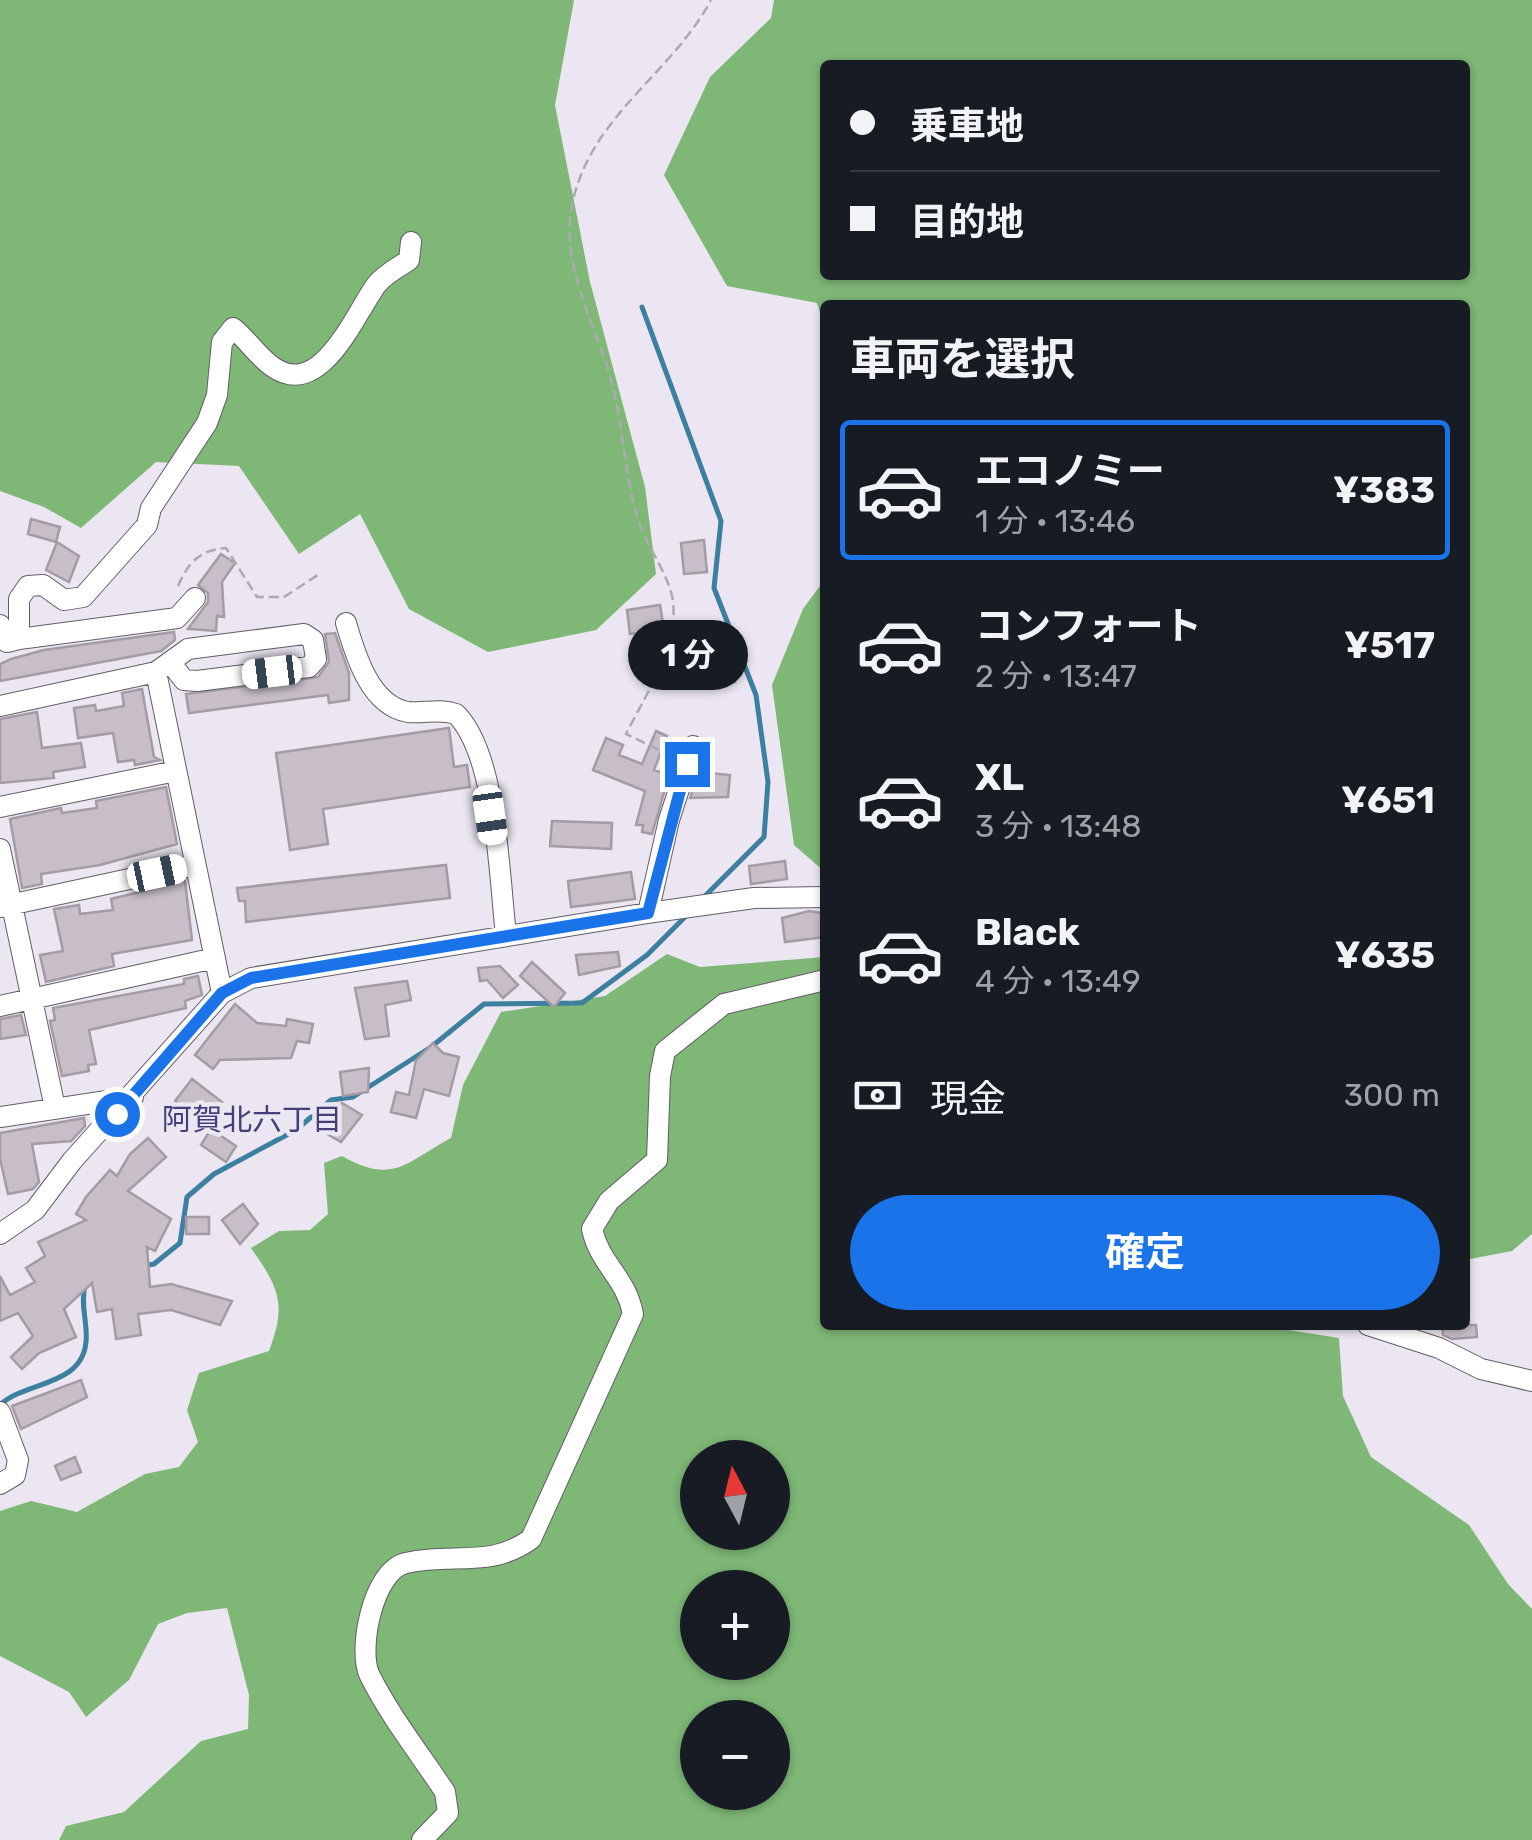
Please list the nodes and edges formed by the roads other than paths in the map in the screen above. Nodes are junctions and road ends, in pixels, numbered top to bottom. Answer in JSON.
{"nodes":[{"id":1,"x":411,"y":242,"type":"dead end"},
{"id":2,"x":189,"y":605,"type":"road end"},
{"id":3,"x":346,"y":622,"type":"dead end"},
{"id":4,"x":0,"y":626,"type":"edge"},
{"id":5,"x":18,"y":639,"type":"junction"},
{"id":6,"x":163,"y":666,"type":"junction"},
{"id":7,"x":0,"y":706,"type":"edge"},
{"id":8,"x":690,"y":755,"type":"road end"},
{"id":9,"x":176,"y":771,"type":"junction"},
{"id":10,"x":0,"y":807,"type":"edge"},
{"id":11,"x":0,"y":848,"type":"edge"},
{"id":12,"x":194,"y":865,"type":"junction"},
{"id":13,"x":820,"y":897,"type":"edge"},
{"id":14,"x":6,"y":906,"type":"edge"},
{"id":15,"x":648,"y":913,"type":"junction"},
{"id":16,"x":506,"y":935,"type":"junction"},
{"id":17,"x":214,"y":958,"type":"junction"},
{"id":18,"x":820,"y":981,"type":"edge"},
{"id":19,"x":222,"y":993,"type":"junction"},
{"id":20,"x":32,"y":1000,"type":"junction"},
{"id":21,"x":0,"y":1006,"type":"edge"},
{"id":22,"x":133,"y":1097,"type":"junction"},
{"id":23,"x":55,"y":1108,"type":"junction"},
{"id":24,"x":0,"y":1117,"type":"edge"},
{"id":25,"x":0,"y":1234,"type":"edge"},
{"id":26,"x":1383,"y":1330,"type":"edge"},
{"id":27,"x":1532,"y":1382,"type":"edge"},
{"id":28,"x":0,"y":1412,"type":"edge"},
{"id":29,"x":0,"y":1484,"type":"edge"},
{"id":30,"x":422,"y":1840,"type":"edge"}],
"edges":[{"from":1,"to":5,"type":"street"},
{"from":2,"to":5,"type":"street"},
{"from":3,"to":16,"type":"street"},
{"from":4,"to":5,"type":"street"},
{"from":6,"to":6,"type":"street"},
{"from":6,"to":7,"type":"street"},
{"from":6,"to":9,"type":"street"},
{"from":8,"to":15,"type":"street"},
{"from":9,"to":10,"type":"street"},
{"from":9,"to":12,"type":"street"},
{"from":11,"to":14,"type":"street"},
{"from":12,"to":14,"type":"street"},
{"from":12,"to":17,"type":"street"},
{"from":13,"to":15,"type":"street"},
{"from":14,"to":20,"type":"street"},
{"from":15,"to":16,"type":"street"},
{"from":16,"to":19,"type":"street"},
{"from":17,"to":19,"type":"street"},
{"from":17,"to":20,"type":"street"},
{"from":18,"to":30,"type":"street"},
{"from":19,"to":22,"type":"street"},
{"from":20,"to":21,"type":"street"},
{"from":20,"to":23,"type":"street"},
{"from":22,"to":23,"type":"street"},
{"from":22,"to":25,"type":"street"},
{"from":23,"to":24,"type":"street"},
{"from":26,"to":27,"type":"street"},
{"from":28,"to":29,"type":"street"}]}
